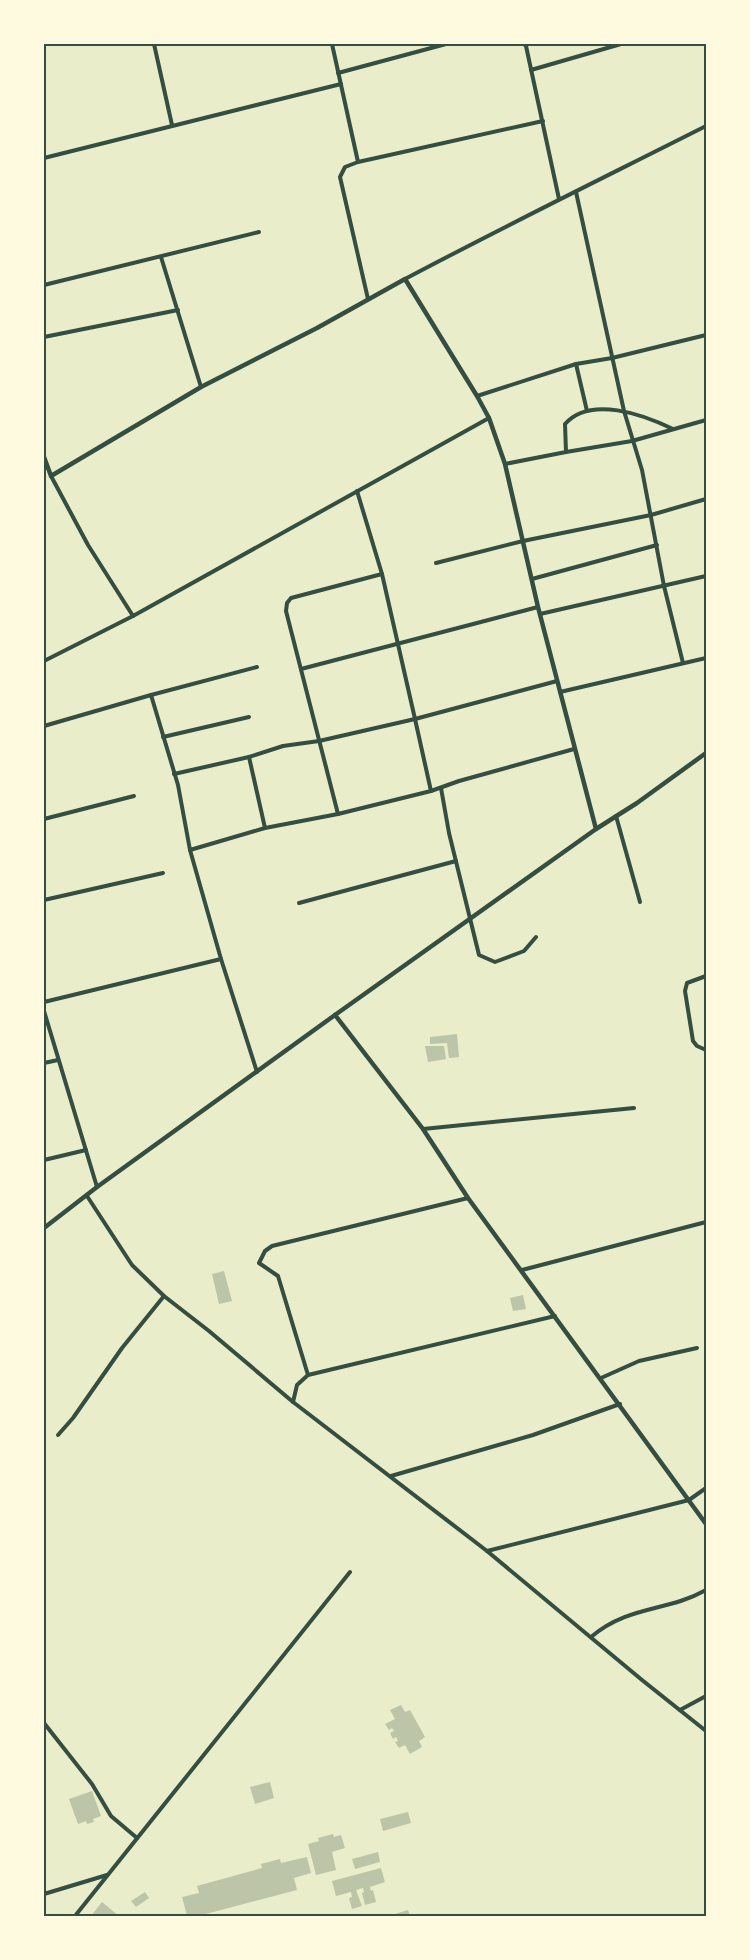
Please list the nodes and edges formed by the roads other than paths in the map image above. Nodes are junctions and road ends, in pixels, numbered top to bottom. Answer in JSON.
{"nodes":[{"id":1,"x":154,"y":44,"type":"edge"},
{"id":2,"x":332,"y":44,"type":"edge"},
{"id":3,"x":446,"y":44,"type":"edge"},
{"id":4,"x":524,"y":44,"type":"edge"},
{"id":5,"x":622,"y":44,"type":"edge"},
{"id":6,"x":531,"y":70,"type":"junction"},
{"id":7,"x":338,"y":73,"type":"junction"},
{"id":8,"x":341,"y":84,"type":"junction"},
{"id":9,"x":543,"y":121,"type":"junction"},
{"id":10,"x":172,"y":125,"type":"junction"},
{"id":11,"x":706,"y":126,"type":"edge"},
{"id":12,"x":44,"y":158,"type":"edge"},
{"id":13,"x":358,"y":162,"type":"junction"},
{"id":14,"x":576,"y":192,"type":"junction"},
{"id":15,"x":559,"y":199,"type":"junction"},
{"id":16,"x":259,"y":232,"type":"dead end"},
{"id":17,"x":161,"y":257,"type":"junction"},
{"id":18,"x":405,"y":279,"type":"junction"},
{"id":19,"x":44,"y":285,"type":"edge"},
{"id":20,"x":368,"y":299,"type":"junction"},
{"id":21,"x":178,"y":310,"type":"junction"},
{"id":22,"x":706,"y":335,"type":"edge"},
{"id":23,"x":44,"y":337,"type":"edge"},
{"id":24,"x":612,"y":358,"type":"junction"},
{"id":25,"x":576,"y":364,"type":"junction"},
{"id":26,"x":201,"y":386,"type":"junction"},
{"id":27,"x":477,"y":396,"type":"junction"},
{"id":28,"x":587,"y":411,"type":"junction"},
{"id":29,"x":624,"y":411,"type":"junction"},
{"id":30,"x":488,"y":418,"type":"junction"},
{"id":31,"x":706,"y":420,"type":"edge"},
{"id":32,"x":673,"y":429,"type":"junction"},
{"id":33,"x":632,"y":441,"type":"junction"},
{"id":34,"x":566,"y":452,"type":"junction"},
{"id":35,"x":44,"y":457,"type":"edge"},
{"id":36,"x":506,"y":464,"type":"junction"},
{"id":37,"x":51,"y":476,"type":"junction"},
{"id":38,"x":357,"y":490,"type":"junction"},
{"id":39,"x":706,"y":499,"type":"edge"},
{"id":40,"x":651,"y":515,"type":"junction"},
{"id":41,"x":523,"y":541,"type":"junction"},
{"id":42,"x":657,"y":545,"type":"junction"},
{"id":43,"x":436,"y":563,"type":"dead end"},
{"id":44,"x":382,"y":574,"type":"junction"},
{"id":45,"x":706,"y":576,"type":"edge"},
{"id":46,"x":532,"y":579,"type":"junction"},
{"id":47,"x":664,"y":586,"type":"junction"},
{"id":48,"x":538,"y":607,"type":"junction"},
{"id":49,"x":540,"y":614,"type":"junction"},
{"id":50,"x":133,"y":616,"type":"junction"},
{"id":51,"x":397,"y":645,"type":"junction"},
{"id":52,"x":706,"y":658,"type":"edge"},
{"id":53,"x":44,"y":661,"type":"edge"},
{"id":54,"x":683,"y":663,"type":"junction"},
{"id":55,"x":257,"y":667,"type":"dead end"},
{"id":56,"x":301,"y":669,"type":"junction"},
{"id":57,"x":557,"y":681,"type":"junction"},
{"id":58,"x":560,"y":692,"type":"junction"},
{"id":59,"x":151,"y":695,"type":"junction"},
{"id":60,"x":249,"y":717,"type":"dead end"},
{"id":61,"x":414,"y":719,"type":"junction"},
{"id":62,"x":44,"y":726,"type":"edge"},
{"id":63,"x":163,"y":737,"type":"junction"},
{"id":64,"x":319,"y":741,"type":"junction"},
{"id":65,"x":574,"y":750,"type":"junction"},
{"id":66,"x":706,"y":753,"type":"edge"},
{"id":67,"x":249,"y":757,"type":"junction"},
{"id":68,"x":174,"y":774,"type":"junction"},
{"id":69,"x":441,"y":788,"type":"junction"},
{"id":70,"x":431,"y":791,"type":"junction"},
{"id":71,"x":134,"y":796,"type":"dead end"},
{"id":72,"x":338,"y":814,"type":"junction"},
{"id":73,"x":616,"y":816,"type":"junction"},
{"id":74,"x":44,"y":819,"type":"edge"},
{"id":75,"x":265,"y":828,"type":"junction"},
{"id":76,"x":596,"y":829,"type":"junction"},
{"id":77,"x":190,"y":850,"type":"junction"},
{"id":78,"x":456,"y":861,"type":"junction"},
{"id":79,"x":163,"y":873,"type":"dead end"},
{"id":80,"x":44,"y":900,"type":"edge"},
{"id":81,"x":640,"y":902,"type":"dead end"},
{"id":82,"x":299,"y":903,"type":"dead end"},
{"id":83,"x":471,"y":920,"type":"junction"},
{"id":84,"x":536,"y":937,"type":"dead end"},
{"id":85,"x":221,"y":958,"type":"junction"},
{"id":86,"x":706,"y":976,"type":"edge"},
{"id":87,"x":44,"y":1002,"type":"edge"},
{"id":88,"x":44,"y":1011,"type":"edge"},
{"id":89,"x":335,"y":1015,"type":"junction"},
{"id":90,"x":706,"y":1050,"type":"edge"},
{"id":91,"x":58,"y":1060,"type":"junction"},
{"id":92,"x":44,"y":1063,"type":"edge"},
{"id":93,"x":257,"y":1072,"type":"junction"},
{"id":94,"x":634,"y":1108,"type":"dead end"},
{"id":95,"x":422,"y":1129,"type":"junction"},
{"id":96,"x":86,"y":1150,"type":"junction"},
{"id":97,"x":44,"y":1160,"type":"edge"},
{"id":98,"x":97,"y":1187,"type":"junction"},
{"id":99,"x":87,"y":1196,"type":"junction"},
{"id":100,"x":468,"y":1198,"type":"junction"},
{"id":101,"x":706,"y":1222,"type":"edge"},
{"id":102,"x":44,"y":1228,"type":"edge"},
{"id":103,"x":522,"y":1270,"type":"junction"},
{"id":104,"x":164,"y":1296,"type":"junction"},
{"id":105,"x":555,"y":1316,"type":"junction"},
{"id":106,"x":697,"y":1348,"type":"dead end"},
{"id":107,"x":308,"y":1375,"type":"junction"},
{"id":108,"x":600,"y":1378,"type":"junction"},
{"id":109,"x":293,"y":1402,"type":"junction"},
{"id":110,"x":620,"y":1404,"type":"junction"},
{"id":111,"x":58,"y":1435,"type":"dead end"},
{"id":112,"x":391,"y":1476,"type":"junction"},
{"id":113,"x":706,"y":1488,"type":"edge"},
{"id":114,"x":689,"y":1500,"type":"junction"},
{"id":115,"x":706,"y":1524,"type":"edge"},
{"id":116,"x":487,"y":1551,"type":"junction"},
{"id":117,"x":350,"y":1572,"type":"dead end"},
{"id":118,"x":706,"y":1590,"type":"edge"},
{"id":119,"x":591,"y":1637,"type":"junction"},
{"id":120,"x":706,"y":1696,"type":"edge"},
{"id":121,"x":680,"y":1710,"type":"junction"},
{"id":122,"x":44,"y":1722,"type":"edge"},
{"id":123,"x":706,"y":1731,"type":"edge"},
{"id":124,"x":137,"y":1838,"type":"junction"},
{"id":125,"x":107,"y":1875,"type":"junction"},
{"id":126,"x":44,"y":1894,"type":"edge"},
{"id":127,"x":75,"y":1916,"type":"edge"}],
"edges":[{"from":1,"to":10,"type":"street"},
{"from":2,"to":7,"type":"street"},
{"from":3,"to":7,"type":"street"},
{"from":4,"to":6,"type":"street"},
{"from":5,"to":6,"type":"street"},
{"from":6,"to":9,"type":"street"},
{"from":7,"to":8,"type":"street"},
{"from":8,"to":10,"type":"street"},
{"from":8,"to":13,"type":"street"},
{"from":9,"to":13,"type":"street"},
{"from":9,"to":15,"type":"street"},
{"from":10,"to":12,"type":"street"},
{"from":11,"to":14,"type":"street"},
{"from":13,"to":20,"type":"street"},
{"from":14,"to":15,"type":"street"},
{"from":14,"to":24,"type":"street"},
{"from":15,"to":18,"type":"street"},
{"from":16,"to":17,"type":"street"},
{"from":17,"to":19,"type":"street"},
{"from":17,"to":21,"type":"street"},
{"from":18,"to":20,"type":"street"},
{"from":18,"to":27,"type":"street"},
{"from":20,"to":26,"type":"street"},
{"from":21,"to":23,"type":"street"},
{"from":21,"to":26,"type":"street"},
{"from":22,"to":24,"type":"street"},
{"from":24,"to":25,"type":"street"},
{"from":24,"to":29,"type":"street"},
{"from":25,"to":27,"type":"street"},
{"from":25,"to":28,"type":"street"},
{"from":26,"to":37,"type":"street"},
{"from":27,"to":30,"type":"street"},
{"from":28,"to":29,"type":"street"},
{"from":28,"to":34,"type":"street"},
{"from":29,"to":32,"type":"street"},
{"from":29,"to":33,"type":"street"},
{"from":30,"to":36,"type":"street"},
{"from":30,"to":38,"type":"street"},
{"from":31,"to":32,"type":"street"},
{"from":32,"to":33,"type":"street"},
{"from":33,"to":34,"type":"street"},
{"from":33,"to":40,"type":"street"},
{"from":34,"to":36,"type":"street"},
{"from":35,"to":37,"type":"street"},
{"from":36,"to":41,"type":"street"},
{"from":37,"to":50,"type":"street"},
{"from":38,"to":44,"type":"street"},
{"from":38,"to":50,"type":"street"},
{"from":39,"to":40,"type":"street"},
{"from":40,"to":41,"type":"street"},
{"from":40,"to":42,"type":"street"},
{"from":41,"to":43,"type":"street"},
{"from":41,"to":46,"type":"street"},
{"from":42,"to":46,"type":"street"},
{"from":42,"to":47,"type":"street"},
{"from":44,"to":51,"type":"street"},
{"from":44,"to":56,"type":"street"},
{"from":45,"to":47,"type":"street"},
{"from":46,"to":48,"type":"street"},
{"from":47,"to":49,"type":"street"},
{"from":47,"to":54,"type":"street"},
{"from":48,"to":49,"type":"street"},
{"from":48,"to":51,"type":"street"},
{"from":49,"to":57,"type":"street"},
{"from":50,"to":53,"type":"street"},
{"from":51,"to":56,"type":"street"},
{"from":51,"to":61,"type":"street"},
{"from":52,"to":54,"type":"street"},
{"from":54,"to":58,"type":"street"},
{"from":55,"to":59,"type":"street"},
{"from":56,"to":64,"type":"street"},
{"from":57,"to":58,"type":"street"},
{"from":57,"to":61,"type":"street"},
{"from":58,"to":65,"type":"street"},
{"from":59,"to":62,"type":"street"},
{"from":59,"to":63,"type":"street"},
{"from":60,"to":63,"type":"street"},
{"from":61,"to":64,"type":"street"},
{"from":61,"to":70,"type":"street"},
{"from":63,"to":68,"type":"street"},
{"from":64,"to":67,"type":"street"},
{"from":64,"to":72,"type":"street"},
{"from":65,"to":69,"type":"street"},
{"from":65,"to":76,"type":"street"},
{"from":66,"to":73,"type":"street"},
{"from":67,"to":68,"type":"street"},
{"from":67,"to":75,"type":"street"},
{"from":68,"to":77,"type":"street"},
{"from":69,"to":70,"type":"street"},
{"from":69,"to":78,"type":"street"},
{"from":70,"to":72,"type":"street"},
{"from":71,"to":74,"type":"street"},
{"from":72,"to":75,"type":"street"},
{"from":73,"to":76,"type":"street"},
{"from":73,"to":81,"type":"street"},
{"from":75,"to":77,"type":"street"},
{"from":76,"to":83,"type":"street"},
{"from":77,"to":85,"type":"street"},
{"from":78,"to":82,"type":"street"},
{"from":78,"to":83,"type":"street"},
{"from":79,"to":80,"type":"street"},
{"from":83,"to":84,"type":"street"},
{"from":83,"to":89,"type":"street"},
{"from":85,"to":87,"type":"street"},
{"from":85,"to":93,"type":"street"},
{"from":86,"to":90,"type":"street"},
{"from":88,"to":91,"type":"street"},
{"from":89,"to":93,"type":"street"},
{"from":89,"to":95,"type":"street"},
{"from":91,"to":92,"type":"street"},
{"from":91,"to":96,"type":"street"},
{"from":93,"to":98,"type":"street"},
{"from":94,"to":95,"type":"street"},
{"from":95,"to":100,"type":"street"},
{"from":96,"to":97,"type":"street"},
{"from":96,"to":98,"type":"street"},
{"from":98,"to":99,"type":"street"},
{"from":99,"to":102,"type":"street"},
{"from":99,"to":104,"type":"street"},
{"from":100,"to":103,"type":"street"},
{"from":100,"to":107,"type":"street"},
{"from":101,"to":103,"type":"street"},
{"from":103,"to":105,"type":"street"},
{"from":104,"to":109,"type":"street"},
{"from":104,"to":111,"type":"street"},
{"from":105,"to":107,"type":"street"},
{"from":105,"to":108,"type":"street"},
{"from":106,"to":108,"type":"street"},
{"from":107,"to":109,"type":"street"},
{"from":108,"to":110,"type":"street"},
{"from":109,"to":112,"type":"street"},
{"from":110,"to":112,"type":"street"},
{"from":110,"to":114,"type":"street"},
{"from":112,"to":116,"type":"street"},
{"from":113,"to":114,"type":"street"},
{"from":114,"to":115,"type":"street"},
{"from":114,"to":116,"type":"street"},
{"from":116,"to":119,"type":"street"},
{"from":117,"to":124,"type":"street"},
{"from":118,"to":119,"type":"street"},
{"from":119,"to":121,"type":"street"},
{"from":120,"to":121,"type":"street"},
{"from":121,"to":123,"type":"street"},
{"from":122,"to":124,"type":"street"},
{"from":124,"to":125,"type":"street"},
{"from":125,"to":126,"type":"street"},
{"from":125,"to":127,"type":"street"}]}
